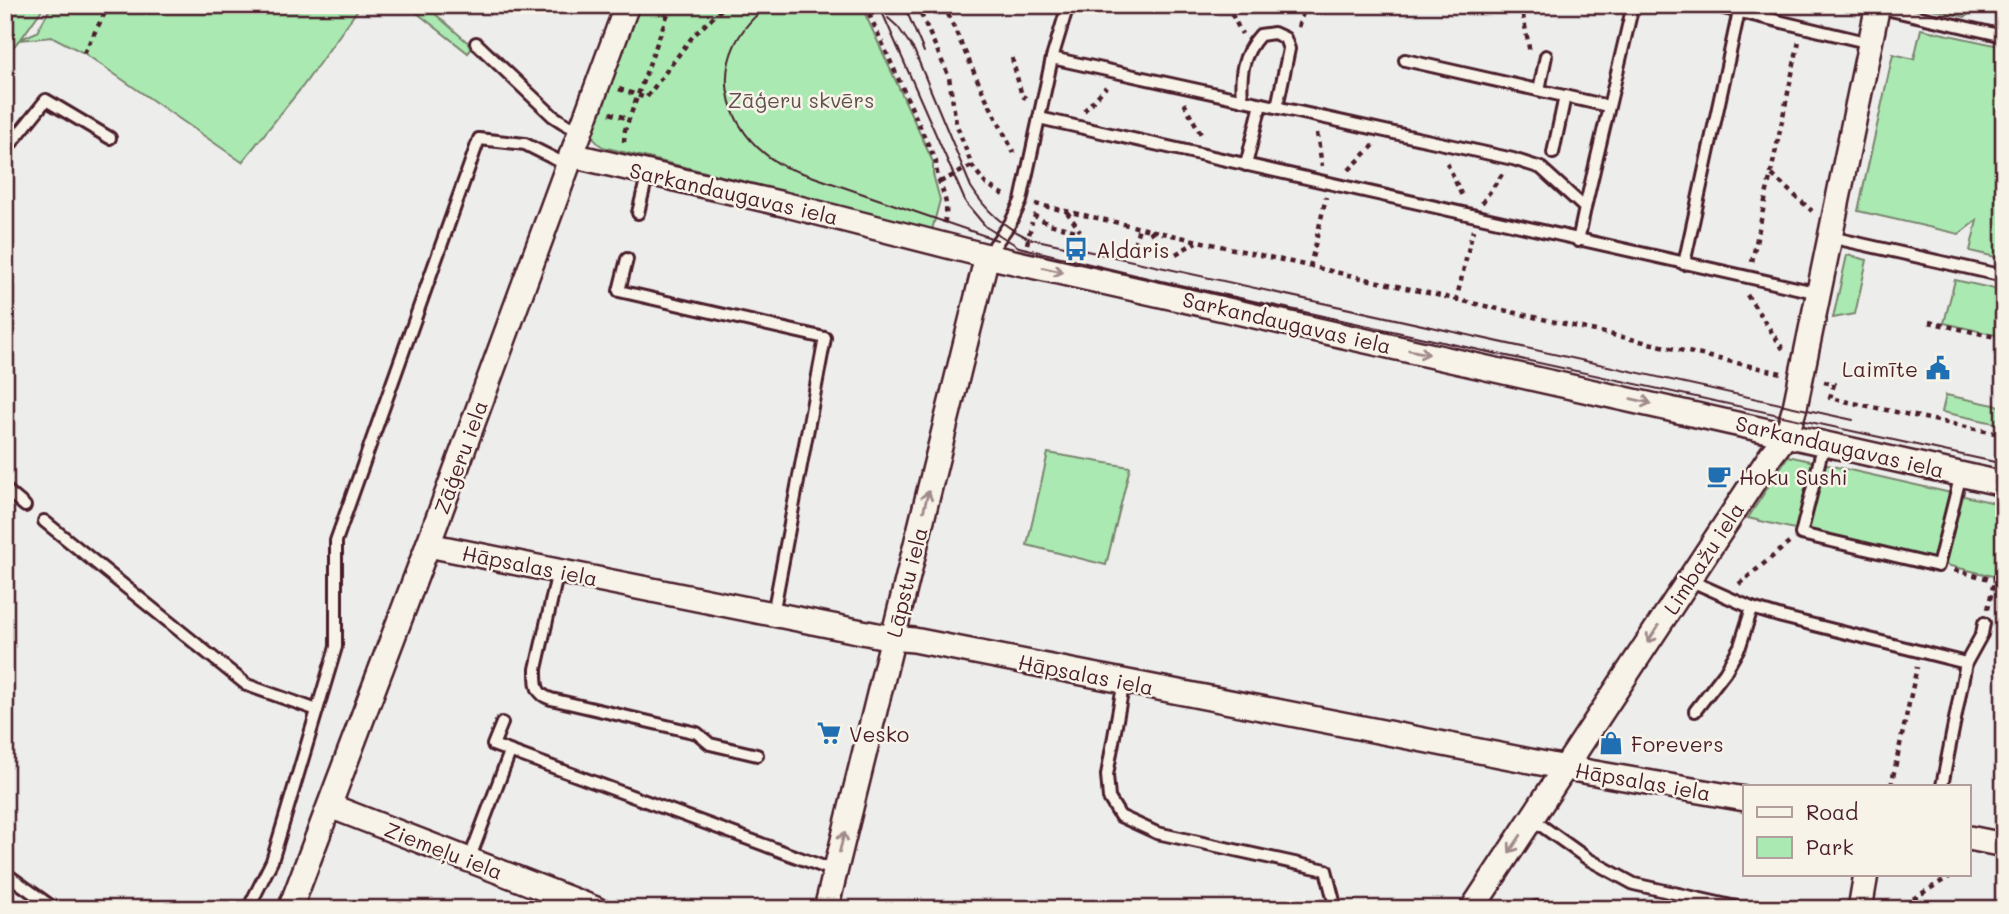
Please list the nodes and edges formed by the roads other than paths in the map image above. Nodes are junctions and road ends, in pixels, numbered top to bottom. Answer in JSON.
{"nodes":[{"id":1,"x":627,"y":5,"type":"edge"},
{"id":2,"x":1068,"y":5,"type":"edge"},
{"id":3,"x":1633,"y":5,"type":"edge"},
{"id":4,"x":1711,"y":5,"type":"edge"},
{"id":5,"x":1878,"y":6,"type":"edge"},
{"id":6,"x":1739,"y":11,"type":"junction"},
{"id":7,"x":2004,"y":36,"type":"edge"},
{"id":8,"x":476,"y":43,"type":"dead end"},
{"id":9,"x":1870,"y":43,"type":"junction"},
{"id":10,"x":1546,"y":56,"type":"dead end"},
{"id":11,"x":1052,"y":58,"type":"junction"},
{"id":12,"x":1405,"y":60,"type":"dead end"},
{"id":13,"x":1534,"y":88,"type":"junction"},
{"id":14,"x":1565,"y":96,"type":"junction"},
{"id":15,"x":1242,"y":100,"type":"junction"},
{"id":16,"x":1261,"y":104,"type":"junction"},
{"id":17,"x":1608,"y":106,"type":"junction"},
{"id":18,"x":1277,"y":107,"type":"junction"},
{"id":19,"x":1040,"y":113,"type":"junction"},
{"id":20,"x":580,"y":130,"type":"junction"},
{"id":21,"x":110,"y":138,"type":"dead end"},
{"id":22,"x":5,"y":151,"type":"edge"},
{"id":23,"x":1553,"y":153,"type":"dead end"},
{"id":24,"x":569,"y":160,"type":"junction"},
{"id":25,"x":1246,"y":165,"type":"junction"},
{"id":26,"x":648,"y":172,"type":"junction"},
{"id":27,"x":1585,"y":208,"type":"junction"},
{"id":28,"x":638,"y":213,"type":"dead end"},
{"id":29,"x":1830,"y":237,"type":"junction"},
{"id":30,"x":1578,"y":241,"type":"junction"},
{"id":31,"x":987,"y":256,"type":"junction"},
{"id":32,"x":627,"y":259,"type":"dead end"},
{"id":33,"x":1684,"y":264,"type":"junction"},
{"id":34,"x":2004,"y":276,"type":"edge"},
{"id":35,"x":1819,"y":293,"type":"junction"},
{"id":36,"x":1787,"y":434,"type":"junction"},
{"id":37,"x":1824,"y":443,"type":"junction"},
{"id":38,"x":1961,"y":474,"type":"junction"},
{"id":39,"x":2004,"y":484,"type":"edge"},
{"id":40,"x":5,"y":489,"type":"edge"},
{"id":41,"x":25,"y":506,"type":"dead end"},
{"id":42,"x":44,"y":521,"type":"dead end"},
{"id":43,"x":428,"y":545,"type":"junction"},
{"id":44,"x":558,"y":571,"type":"junction"},
{"id":45,"x":1698,"y":584,"type":"dead end"},
{"id":46,"x":1752,"y":608,"type":"junction"},
{"id":47,"x":772,"y":615,"type":"junction"},
{"id":48,"x":1984,"y":623,"type":"road end"},
{"id":49,"x":892,"y":638,"type":"junction"},
{"id":50,"x":1966,"y":663,"type":"junction"},
{"id":51,"x":1124,"y":681,"type":"junction"},
{"id":52,"x":317,"y":710,"type":"junction"},
{"id":53,"x":1695,"y":710,"type":"dead end"},
{"id":54,"x":502,"y":723,"type":"dead end"},
{"id":55,"x":510,"y":752,"type":"junction"},
{"id":56,"x":757,"y":755,"type":"dead end"},
{"id":57,"x":1566,"y":768,"type":"junction"},
{"id":58,"x":1942,"y":785,"type":"edge"},
{"id":59,"x":1743,"y":799,"type":"edge"},
{"id":60,"x":330,"y":806,"type":"junction"},
{"id":61,"x":1532,"y":819,"type":"junction"},
{"id":62,"x":1970,"y":838,"type":"edge"},
{"id":63,"x":2004,"y":845,"type":"edge"},
{"id":64,"x":468,"y":860,"type":"junction"},
{"id":65,"x":835,"y":871,"type":"junction"},
{"id":66,"x":5,"y":873,"type":"edge"},
{"id":67,"x":1866,"y":876,"type":"edge"},
{"id":68,"x":55,"y":909,"type":"edge"},
{"id":69,"x":248,"y":909,"type":"edge"},
{"id":70,"x":290,"y":909,"type":"edge"},
{"id":71,"x":596,"y":909,"type":"edge"},
{"id":72,"x":826,"y":909,"type":"edge"},
{"id":73,"x":1336,"y":909,"type":"edge"},
{"id":74,"x":1472,"y":909,"type":"edge"},
{"id":75,"x":1745,"y":909,"type":"edge"},
{"id":76,"x":1860,"y":909,"type":"edge"}],
"edges":[{"from":1,"to":20,"type":"street","name":"Zāģeru iela"},
{"from":2,"to":11,"type":"lane"},
{"from":3,"to":17,"type":"lane"},
{"from":4,"to":6,"type":"lane"},
{"from":5,"to":7,"type":"lane"},
{"from":5,"to":9,"type":"street","name":"Limbažu iela"},
{"from":6,"to":9,"type":"lane"},
{"from":6,"to":33,"type":"lane"},
{"from":8,"to":20,"type":"lane"},
{"from":9,"to":29,"type":"street","name":"Limbažu iela"},
{"from":10,"to":13,"type":"lane"},
{"from":11,"to":15,"type":"lane"},
{"from":11,"to":19,"type":"lane"},
{"from":12,"to":13,"type":"lane"},
{"from":13,"to":14,"type":"lane"},
{"from":14,"to":17,"type":"lane"},
{"from":14,"to":23,"type":"lane"},
{"from":15,"to":16,"type":"lane"},
{"from":15,"to":18,"type":"lane"},
{"from":16,"to":18,"type":"lane"},
{"from":16,"to":25,"type":"lane"},
{"from":17,"to":27,"type":"lane"},
{"from":18,"to":27,"type":"lane"},
{"from":19,"to":25,"type":"lane"},
{"from":19,"to":31,"type":"lane"},
{"from":20,"to":24,"type":"street","name":"Zāģeru iela"},
{"from":21,"to":22,"type":"lane"},
{"from":24,"to":26,"type":"street","name":"Sarkandaugavas iela"},
{"from":24,"to":43,"type":"street","name":"Zāģeru iela"},
{"from":24,"to":52,"type":"lane"},
{"from":25,"to":30,"type":"lane"},
{"from":26,"to":28,"type":"lane"},
{"from":26,"to":31,"type":"street","name":"Sarkandaugavas iela"},
{"from":27,"to":30,"type":"lane"},
{"from":29,"to":34,"type":"lane"},
{"from":29,"to":35,"type":"street","name":"Limbažu iela"},
{"from":30,"to":33,"type":"lane"},
{"from":31,"to":36,"type":"street","name":"Sarkandaugavas iela","one_way":true},
{"from":49,"to":31,"type":"street","name":"Lāpstu iela","one_way":true},
{"from":32,"to":47,"type":"lane"},
{"from":33,"to":35,"type":"lane"},
{"from":35,"to":36,"type":"street","name":"Limbažu iela"},
{"from":36,"to":37,"type":"street","name":"Sarkandaugavas iela"},
{"from":36,"to":57,"type":"street","name":"Limbažu iela","one_way":true},
{"from":37,"to":38,"type":"street","name":"Sarkandaugavas iela"},
{"from":37,"to":38,"type":"lane"},
{"from":38,"to":39,"type":"street","name":"Sarkandaugavas iela"},
{"from":40,"to":41,"type":"lane"},
{"from":42,"to":52,"type":"lane"},
{"from":43,"to":44,"type":"street","name":"Hāpsalas iela"},
{"from":43,"to":60,"type":"street","name":"Zāģeru iela"},
{"from":44,"to":47,"type":"street","name":"Hāpsalas iela"},
{"from":44,"to":56,"type":"lane"},
{"from":45,"to":46,"type":"lane"},
{"from":46,"to":50,"type":"lane"},
{"from":46,"to":53,"type":"lane"},
{"from":47,"to":49,"type":"street","name":"Hāpsalas iela"},
{"from":48,"to":50,"type":"lane"},
{"from":49,"to":51,"type":"street","name":"Hāpsalas iela"},
{"from":65,"to":49,"type":"street","name":"Lāpstu iela","one_way":true},
{"from":50,"to":58,"type":"lane"},
{"from":51,"to":57,"type":"street","name":"Hāpsalas iela"},
{"from":51,"to":73,"type":"lane"},
{"from":52,"to":69,"type":"lane"},
{"from":54,"to":55,"type":"lane"},
{"from":55,"to":64,"type":"lane"},
{"from":55,"to":65,"type":"lane"},
{"from":57,"to":59,"type":"street","name":"Hāpsalas iela"},
{"from":57,"to":61,"type":"street","name":"Limbažu iela"},
{"from":60,"to":64,"type":"street","name":"Ziemeļu iela"},
{"from":60,"to":70,"type":"street","name":"Zāģeru iela"},
{"from":61,"to":74,"type":"street","name":"Limbažu iela","one_way":true},
{"from":61,"to":75,"type":"lane"},
{"from":62,"to":63,"type":"street"},
{"from":64,"to":71,"type":"street","name":"Ziemeļu iela"},
{"from":65,"to":72,"type":"street","name":"Lāpstu iela"},
{"from":66,"to":68,"type":"lane"},
{"from":67,"to":76,"type":"street"}]}
